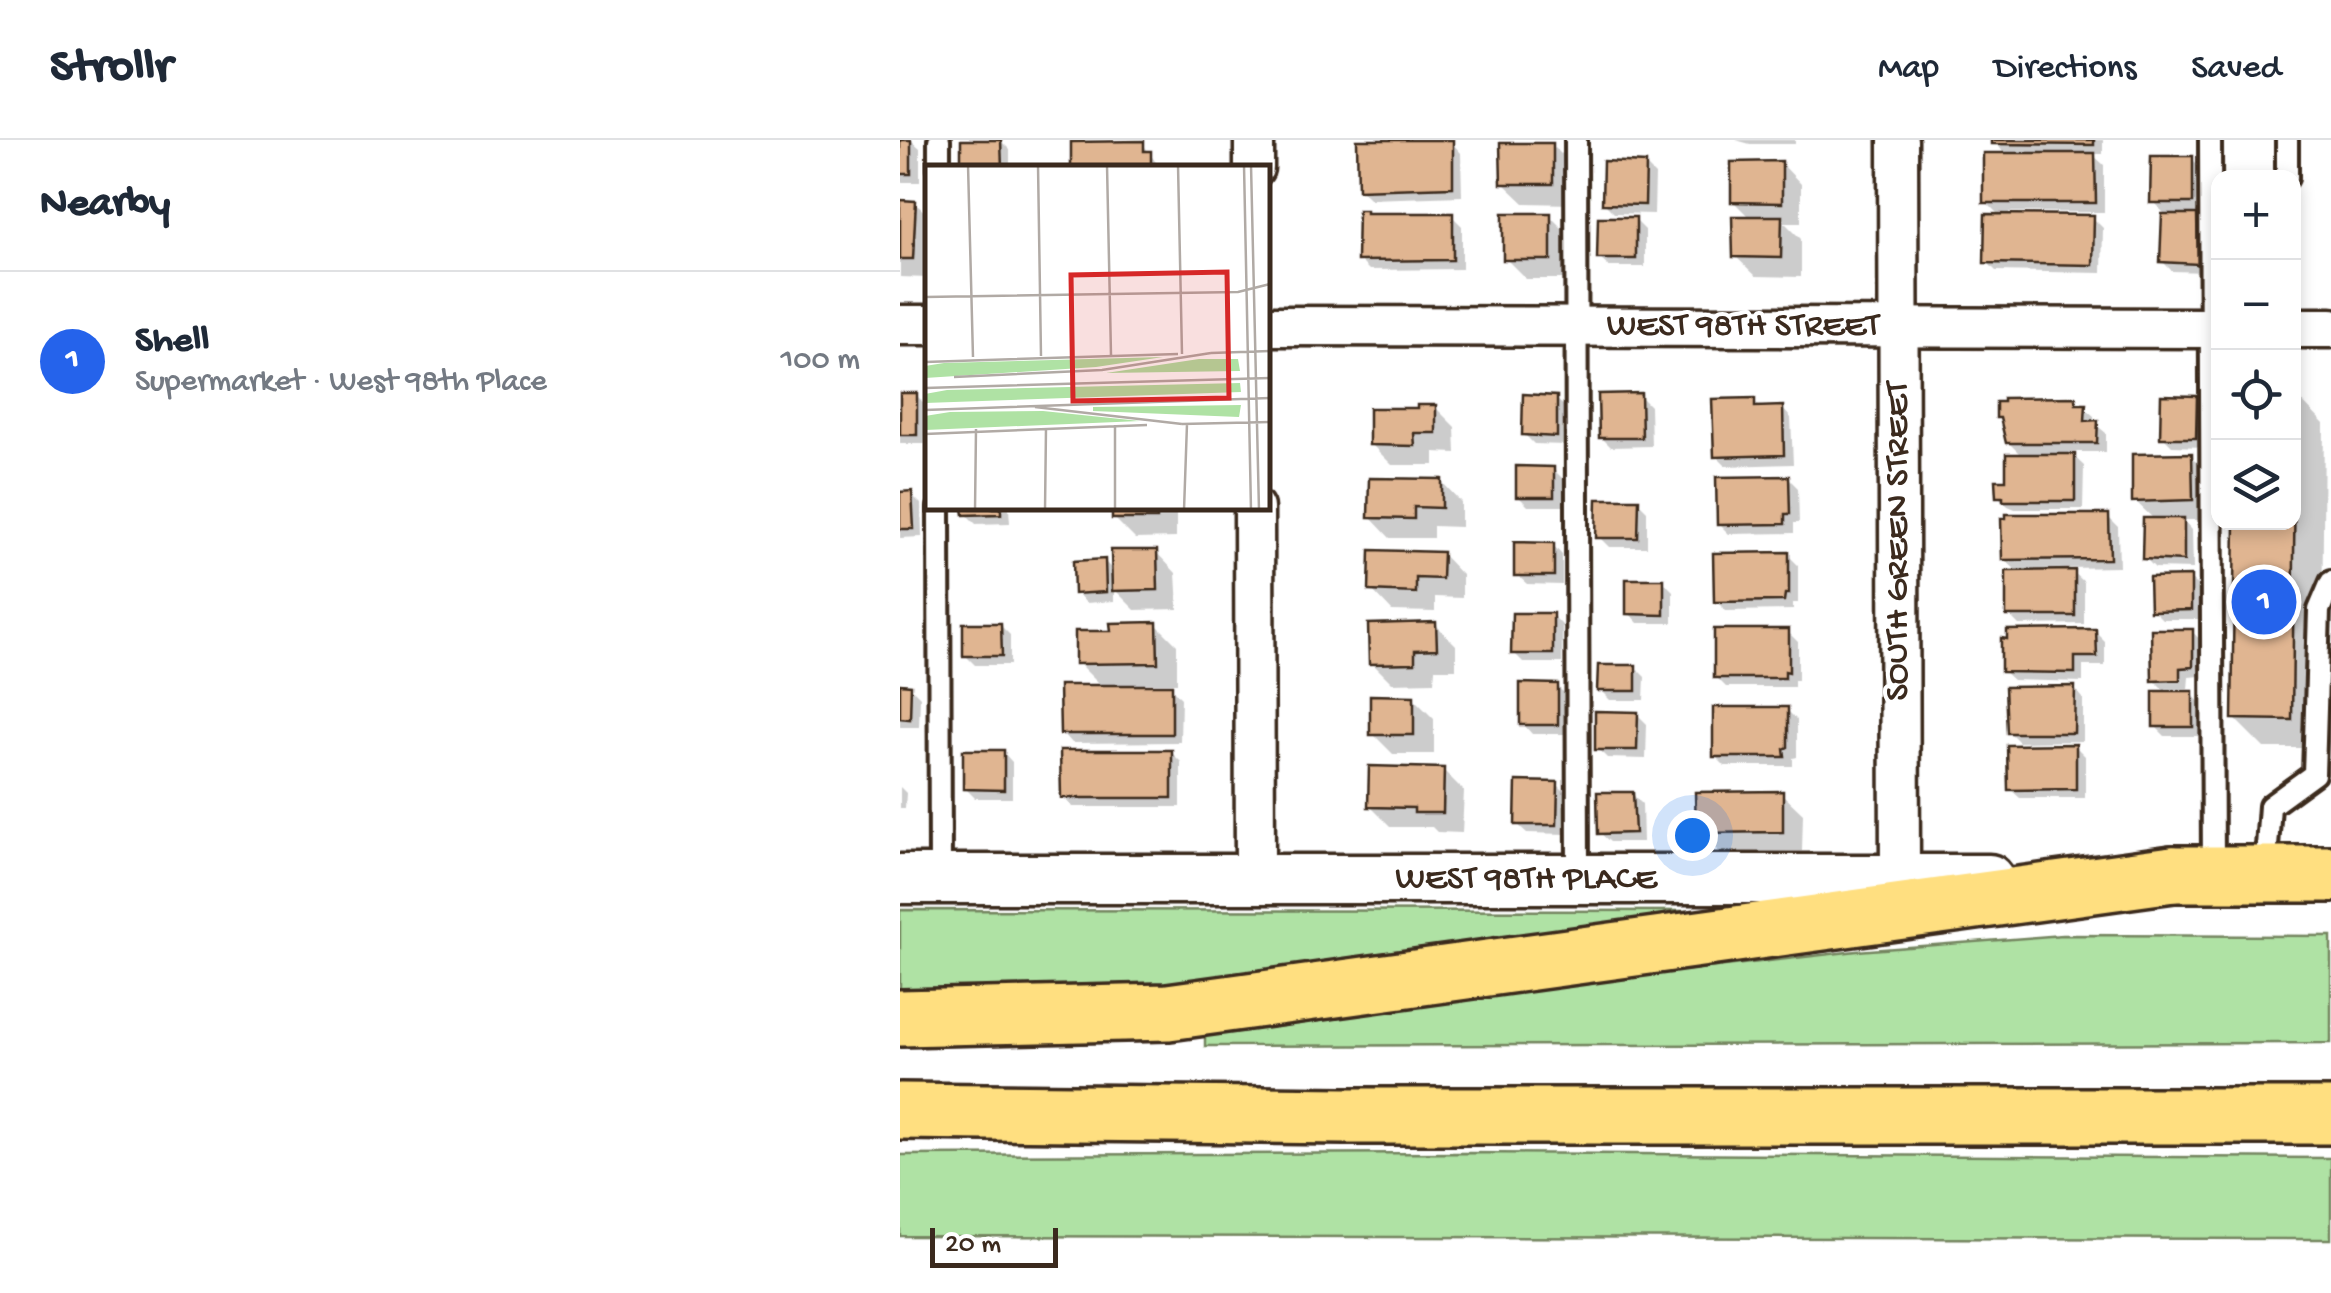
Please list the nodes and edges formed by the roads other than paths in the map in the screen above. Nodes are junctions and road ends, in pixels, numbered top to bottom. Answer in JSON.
{"nodes":[{"id":1,"x":1576,"y":140,"type":"edge"},
{"id":2,"x":1898,"y":140,"type":"edge"},
{"id":3,"x":2210,"y":140,"type":"edge"},
{"id":4,"x":2287,"y":140,"type":"edge"},
{"id":5,"x":2287,"y":170,"type":"edge"},
{"id":6,"x":2213,"y":260,"type":"edge"},
{"id":7,"x":1270,"y":326,"type":"edge"},
{"id":8,"x":1576,"y":326,"type":"junction"},
{"id":9,"x":1898,"y":327,"type":"junction"},
{"id":10,"x":2211,"y":328,"type":"edge"},
{"id":11,"x":2301,"y":328,"type":"edge"},
{"id":12,"x":2331,"y":328,"type":"edge"},
{"id":13,"x":2214,"y":350,"type":"edge"},
{"id":14,"x":939,"y":510,"type":"edge"},
{"id":15,"x":1254,"y":510,"type":"edge"},
{"id":16,"x":2331,"y":582,"type":"edge"},
{"id":17,"x":2217,"y":874,"type":"junction"},
{"id":18,"x":2331,"y":874,"type":"edge"},
{"id":19,"x":920,"y":878,"type":"edge"},
{"id":20,"x":1255,"y":879,"type":"junction"},
{"id":21,"x":1578,"y":881,"type":"junction"},
{"id":22,"x":1900,"y":881,"type":"junction"},
{"id":23,"x":900,"y":1018,"type":"edge"},
{"id":24,"x":900,"y":1111,"type":"edge"},
{"id":25,"x":2331,"y":1116,"type":"edge"}],
"edges":[{"from":1,"to":8,"type":"lane"},
{"from":2,"to":9,"type":"street","name":"SOUTH GREEN STREET"},
{"from":3,"to":6,"type":"lane"},
{"from":4,"to":5,"type":"lane"},
{"from":7,"to":8,"type":"street","name":"WEST 98TH STREET"},
{"from":8,"to":9,"type":"street","name":"WEST 98TH STREET"},
{"from":8,"to":21,"type":"lane"},
{"from":9,"to":10,"type":"street","name":"WEST 98TH STREET"},
{"from":9,"to":22,"type":"street","name":"SOUTH GREEN STREET"},
{"from":11,"to":12,"type":"street"},
{"from":13,"to":17,"type":"lane"},
{"from":14,"to":19,"type":"lane"},
{"from":15,"to":20,"type":"street"},
{"from":16,"to":17,"type":"lane"},
{"from":17,"to":18,"type":"main road","name":"WEST 98TH PLACE"},
{"from":17,"to":22,"type":"street","name":"WEST 98TH PLACE"},
{"from":17,"to":23,"type":"main road"},
{"from":19,"to":20,"type":"street","name":"WEST 98TH PLACE"},
{"from":20,"to":21,"type":"street","name":"WEST 98TH PLACE"},
{"from":21,"to":22,"type":"street","name":"WEST 98TH PLACE"},
{"from":24,"to":25,"type":"main road"}]}
